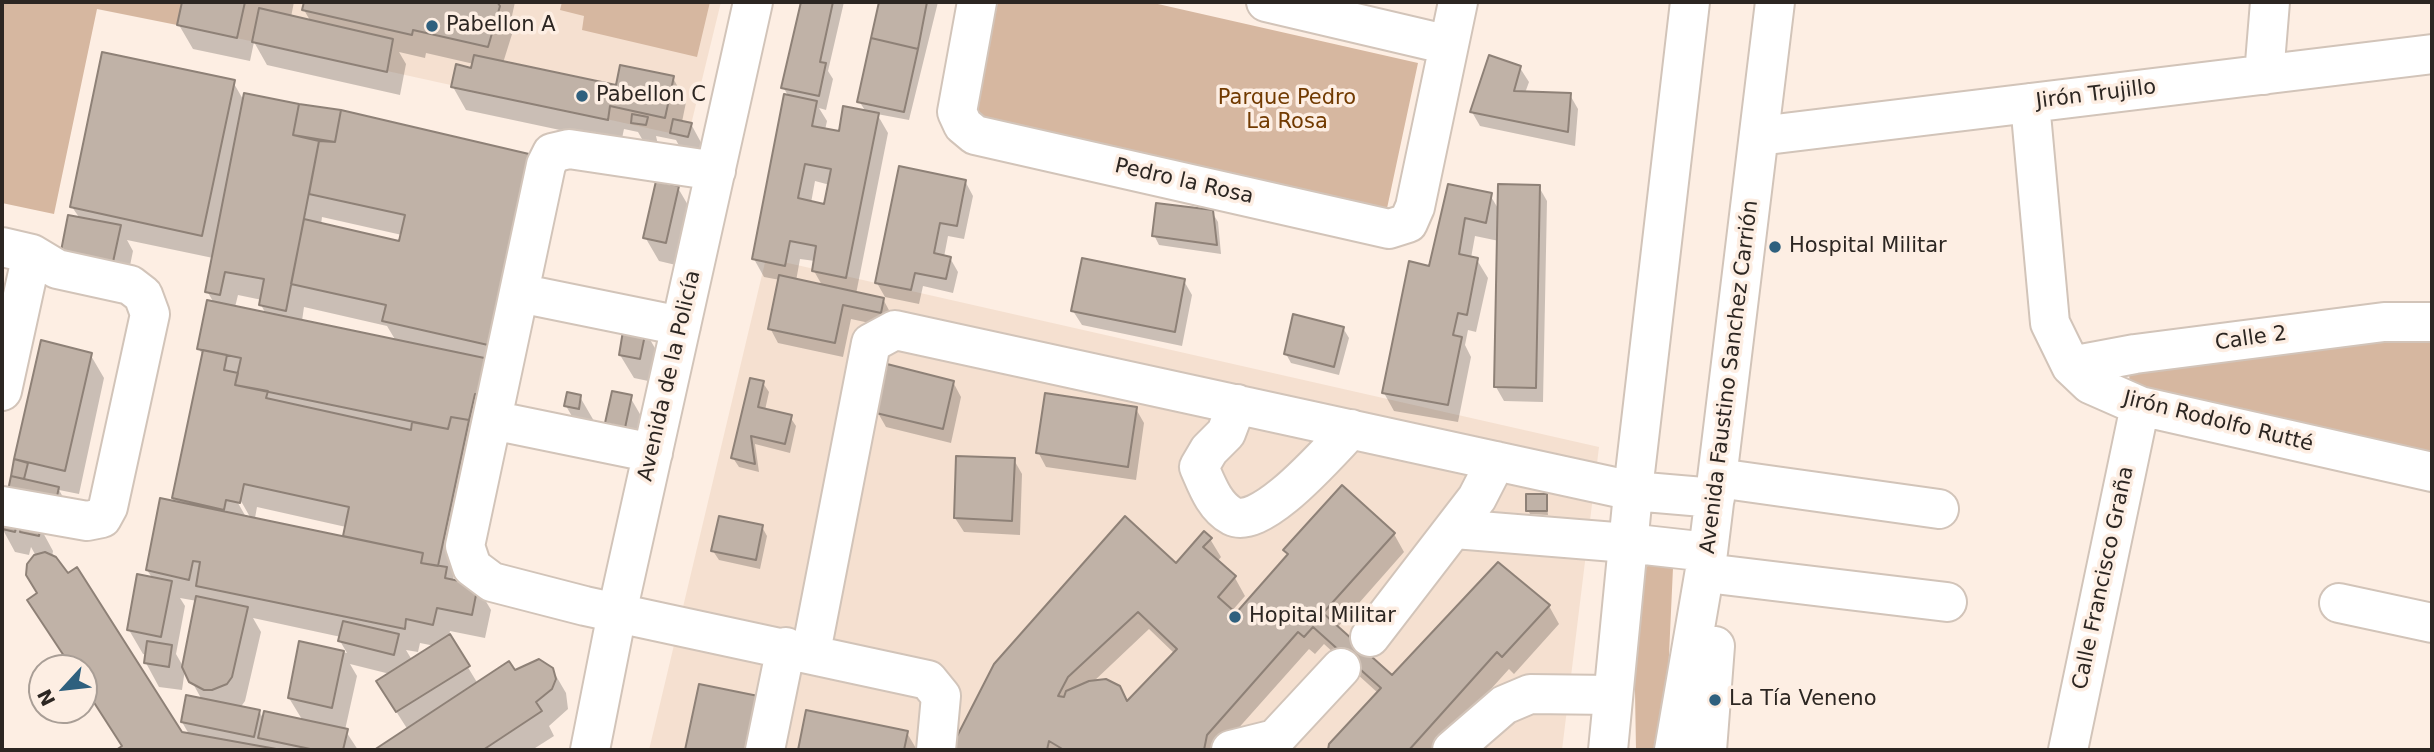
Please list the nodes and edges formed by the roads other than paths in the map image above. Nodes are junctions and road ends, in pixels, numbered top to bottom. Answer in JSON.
{"nodes":[{"id":1,"x":753,"y":2,"type":"edge"},
{"id":2,"x":977,"y":2,"type":"edge"},
{"id":3,"x":1266,"y":2,"type":"edge"},
{"id":4,"x":1458,"y":2,"type":"edge"},
{"id":5,"x":1690,"y":2,"type":"edge"},
{"id":6,"x":1775,"y":2,"type":"edge"},
{"id":7,"x":2270,"y":2,"type":"edge"},
{"id":8,"x":1449,"y":45,"type":"junction"},
{"id":9,"x":2432,"y":54,"type":"edge"},
{"id":10,"x":2264,"y":75,"type":"junction"},
{"id":11,"x":2030,"y":103,"type":"junction"},
{"id":12,"x":1759,"y":136,"type":"junction"},
{"id":13,"x":716,"y":171,"type":"junction"},
{"id":14,"x":17,"y":250,"type":"edge"},
{"id":15,"x":519,"y":293,"type":"junction"},
{"id":16,"x":2432,"y":322,"type":"edge"},
{"id":17,"x":681,"y":326,"type":"junction"},
{"id":18,"x":2071,"y":366,"type":"junction"},
{"id":19,"x":2,"y":391,"type":"edge"},
{"id":20,"x":1237,"y":404,"type":"junction"},
{"id":21,"x":2140,"y":406,"type":"junction"},
{"id":22,"x":492,"y":420,"type":"junction"},
{"id":23,"x":1351,"y":429,"type":"junction"},
{"id":24,"x":653,"y":453,"type":"junction"},
{"id":25,"x":1496,"y":461,"type":"junction"},
{"id":26,"x":2432,"y":472,"type":"edge"},
{"id":27,"x":1717,"y":488,"type":"junction"},
{"id":28,"x":1633,"y":491,"type":"junction"},
{"id":29,"x":2,"y":506,"type":"edge"},
{"id":30,"x":1939,"y":509,"type":"dead end"},
{"id":31,"x":1455,"y":528,"type":"junction"},
{"id":32,"x":1627,"y":543,"type":"junction"},
{"id":33,"x":1716,"y":563,"type":"junction"},
{"id":34,"x":1947,"y":602,"type":"dead end"},
{"id":35,"x":2339,"y":603,"type":"dead end"},
{"id":36,"x":617,"y":613,"type":"junction"},
{"id":37,"x":2432,"y":623,"type":"edge"},
{"id":38,"x":1370,"y":637,"type":"dead end"},
{"id":39,"x":799,"y":650,"type":"junction"},
{"id":40,"x":1340,"y":668,"type":"dead end"},
{"id":41,"x":1607,"y":728,"type":"edge"},
{"id":42,"x":590,"y":750,"type":"edge"},
{"id":43,"x":765,"y":750,"type":"edge"},
{"id":44,"x":936,"y":750,"type":"edge"},
{"id":45,"x":1231,"y":750,"type":"edge"},
{"id":46,"x":1452,"y":750,"type":"edge"},
{"id":47,"x":1674,"y":750,"type":"edge"},
{"id":48,"x":1707,"y":750,"type":"edge"},
{"id":49,"x":2068,"y":750,"type":"edge"}],
"edges":[{"from":1,"to":13,"type":"street","name":"Avenida de la Policía"},
{"from":2,"to":8,"type":"street","name":"Pedro la Rosa"},
{"from":3,"to":8,"type":"street"},
{"from":4,"to":8,"type":"street"},
{"from":5,"to":28,"type":"street"},
{"from":6,"to":12,"type":"street","name":"Avenida Faustino Sanchez Carrión"},
{"from":7,"to":10,"type":"street"},
{"from":9,"to":10,"type":"street","name":"Jirón Trujillo"},
{"from":10,"to":11,"type":"street","name":"Jirón Trujillo"},
{"from":11,"to":12,"type":"street","name":"Jirón Trujillo"},
{"from":11,"to":18,"type":"street","name":"Jirón Rodolfo Rutté"},
{"from":12,"to":27,"type":"street","name":"Avenida Faustino Sanchez Carrión"},
{"from":13,"to":15,"type":"street"},
{"from":13,"to":17,"type":"street","name":"Avenida de la Policía"},
{"from":14,"to":19,"type":"street"},
{"from":14,"to":29,"type":"street"},
{"from":15,"to":17,"type":"street"},
{"from":15,"to":22,"type":"street"},
{"from":16,"to":18,"type":"street","name":"Calle 2"},
{"from":17,"to":24,"type":"street","name":"Avenida de la Policía"},
{"from":18,"to":21,"type":"street","name":"Jirón Rodolfo Rutté"},
{"from":20,"to":23,"type":"street"},
{"from":20,"to":23,"type":"street"},
{"from":20,"to":39,"type":"street"},
{"from":21,"to":26,"type":"street","name":"Jirón Rodolfo Rutté"},
{"from":21,"to":49,"type":"street","name":"Calle Francisco Graña"},
{"from":22,"to":24,"type":"street"},
{"from":22,"to":36,"type":"street"},
{"from":23,"to":25,"type":"street"},
{"from":24,"to":36,"type":"street","name":"Avenida de la Policía"},
{"from":25,"to":28,"type":"street"},
{"from":25,"to":31,"type":"street"},
{"from":27,"to":28,"type":"street"},
{"from":27,"to":30,"type":"street"},
{"from":27,"to":33,"type":"street","name":"Avenida Faustino Sanchez Carrión"},
{"from":28,"to":32,"type":"street"},
{"from":31,"to":32,"type":"street"},
{"from":31,"to":38,"type":"street"},
{"from":32,"to":33,"type":"street"},
{"from":32,"to":41,"type":"street"},
{"from":33,"to":34,"type":"street"},
{"from":33,"to":47,"type":"street","name":"Avenida Faustino Sanchez Carrión"},
{"from":33,"to":48,"type":"street"},
{"from":35,"to":37,"type":"street"},
{"from":36,"to":39,"type":"street"},
{"from":36,"to":42,"type":"street","name":"Avenida de la Policía"},
{"from":39,"to":43,"type":"street"},
{"from":39,"to":44,"type":"street"},
{"from":40,"to":45,"type":"street"},
{"from":41,"to":46,"type":"street"}]}
